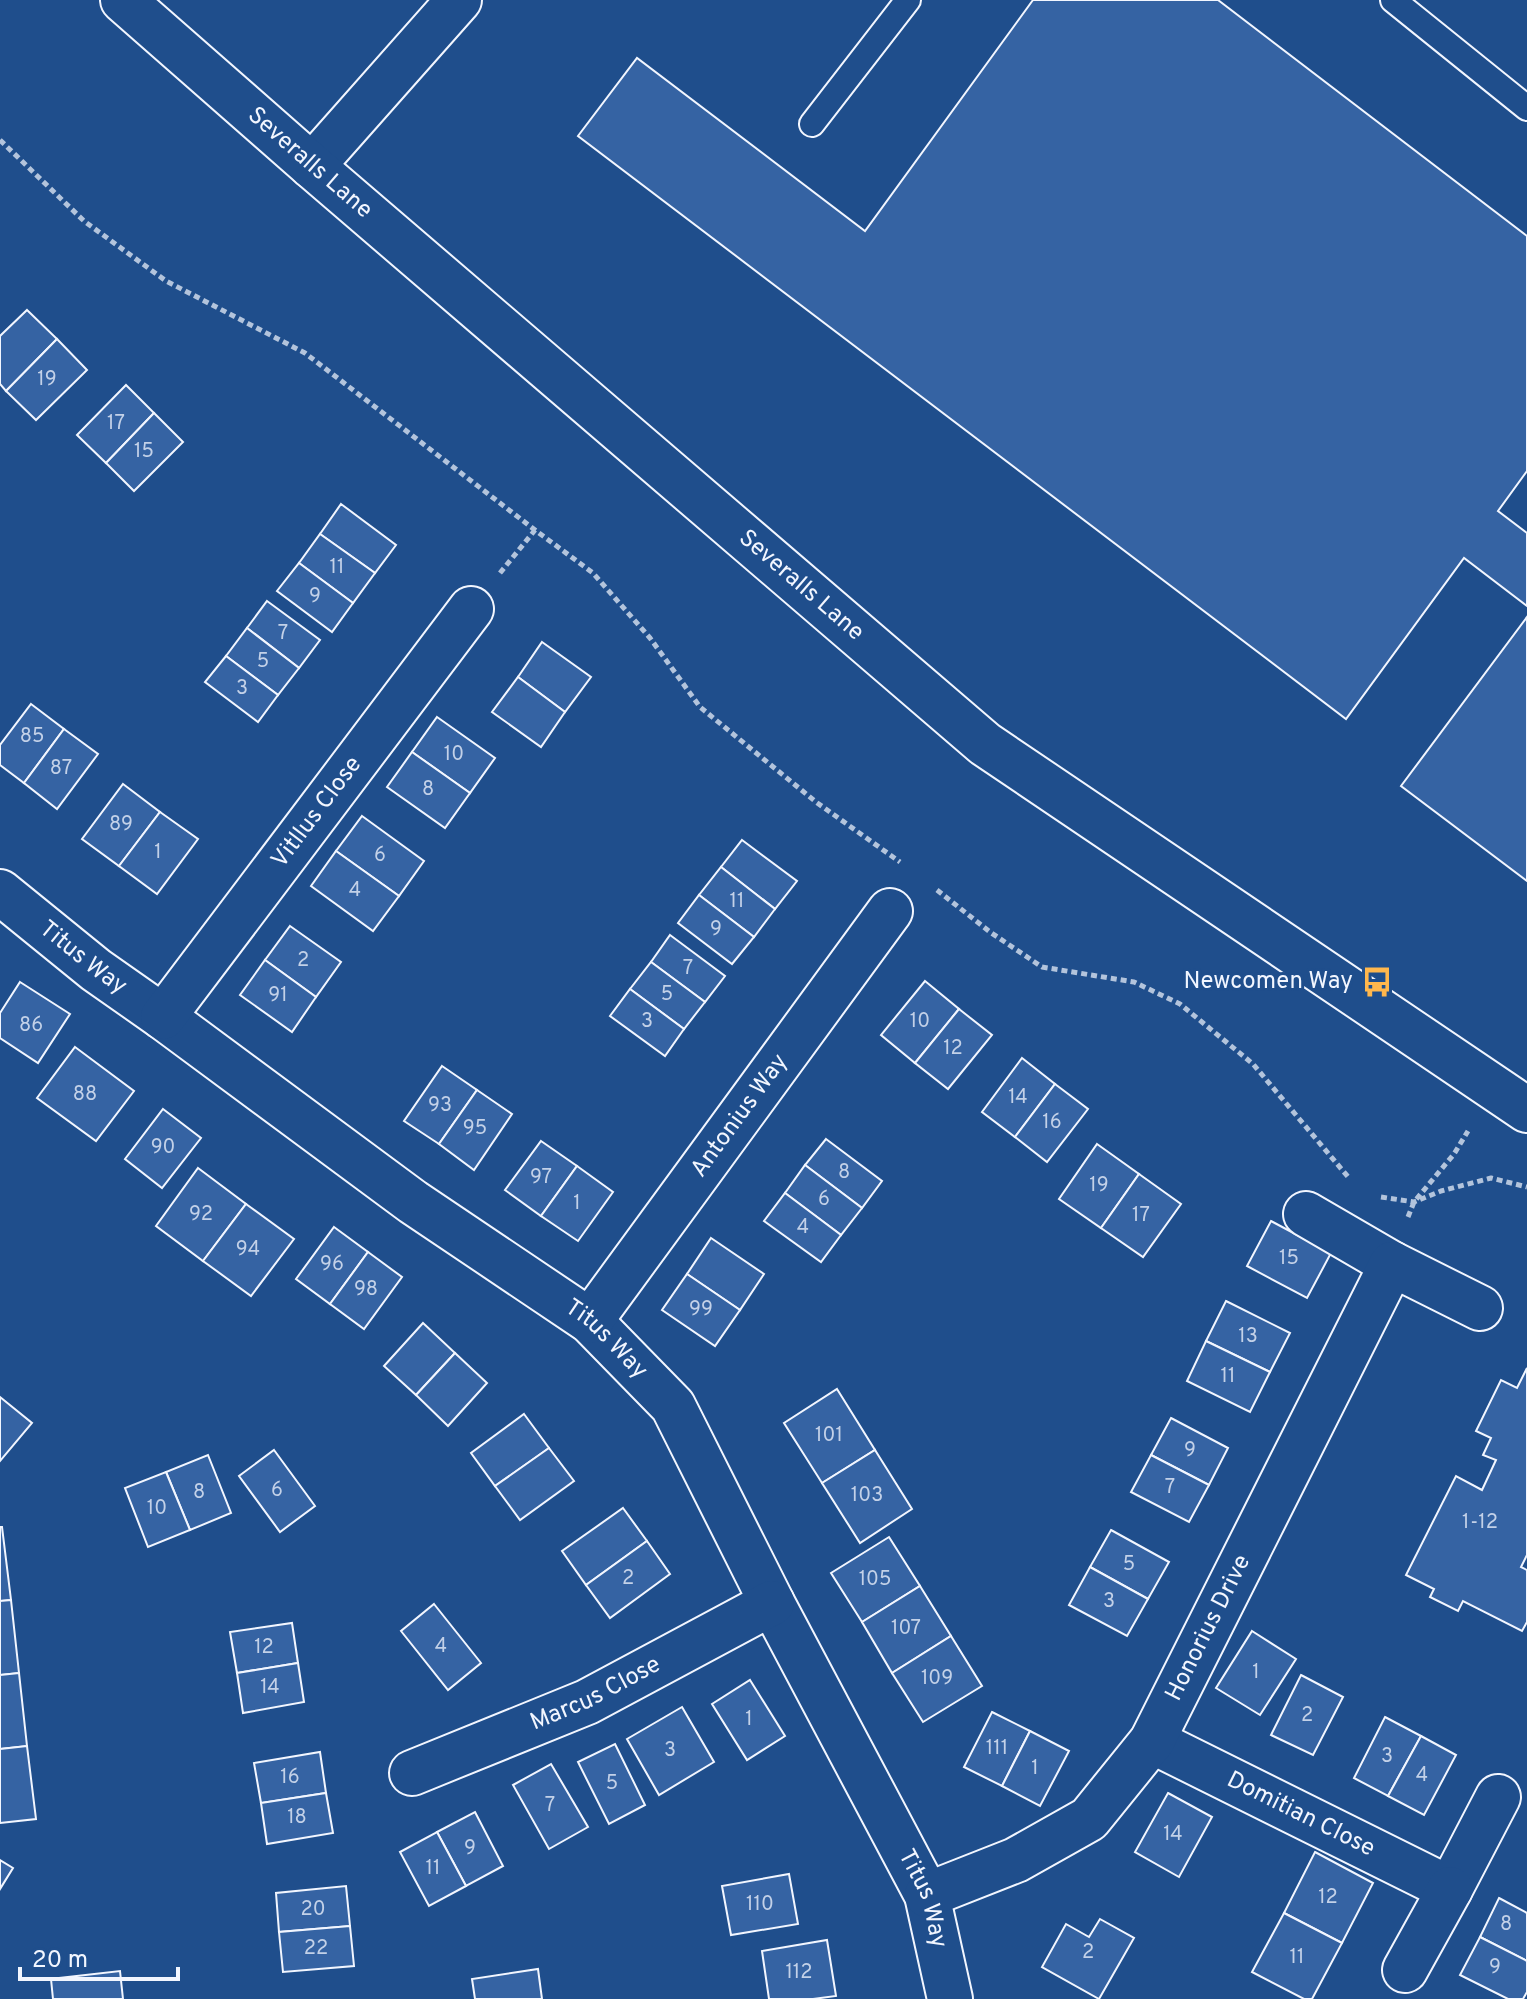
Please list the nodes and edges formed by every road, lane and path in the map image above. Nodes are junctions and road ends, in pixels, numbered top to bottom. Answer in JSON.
{"nodes":[{"id":1,"x":123,"y":0,"type":"edge"},
{"id":2,"x":459,"y":0,"type":"edge"},
{"id":3,"x":908,"y":0,"type":"edge"},
{"id":4,"x":1393,"y":0,"type":"edge"},
{"id":5,"x":1527,"y":108,"type":"edge"},
{"id":6,"x":812,"y":124,"type":"dead end"},
{"id":7,"x":0,"y":140,"type":"edge"},
{"id":8,"x":312,"y":166,"type":"junction"},
{"id":9,"x":471,"y":609,"type":"dead end"},
{"id":10,"x":909,"y":869,"type":"dead end"},
{"id":11,"x":932,"y":886,"type":"dead end"},
{"id":12,"x":0,"y":892,"type":"edge"},
{"id":13,"x":890,"y":911,"type":"dead end"},
{"id":14,"x":163,"y":1017,"type":"junction"},
{"id":15,"x":1511,"y":1100,"type":"edge"},
{"id":16,"x":1358,"y":1184,"type":"dead end"},
{"id":17,"x":1527,"y":1187,"type":"edge"},
{"id":18,"x":1369,"y":1190,"type":"dead end"},
{"id":19,"x":1414,"y":1202,"type":"junction"},
{"id":20,"x":1306,"y":1214,"type":"dead end"},
{"id":21,"x":1392,"y":1264,"type":"junction"},
{"id":22,"x":1480,"y":1308,"type":"dead end"},
{"id":23,"x":590,"y":1321,"type":"junction"},
{"id":24,"x":772,"y":1603,"type":"junction"},
{"id":25,"x":1152,"y":1741,"type":"junction"},
{"id":26,"x":412,"y":1773,"type":"dead end"},
{"id":27,"x":1498,"y":1797,"type":"dead end"},
{"id":28,"x":1450,"y":1889,"type":"junction"},
{"id":29,"x":927,"y":1895,"type":"junction"},
{"id":30,"x":1405,"y":1970,"type":"dead end"},
{"id":31,"x":950,"y":1999,"type":"edge"}],
"edges":[{"from":1,"to":8,"type":"street","name":"Severalls Lane"},
{"from":2,"to":8,"type":"street"},
{"from":3,"to":6,"type":"lane"},
{"from":4,"to":5,"type":"lane"},
{"from":7,"to":10,"type":"path"},
{"from":8,"to":15,"type":"street","name":"Severalls Lane"},
{"from":9,"to":14,"type":"street","name":"Vitllus Close"},
{"from":11,"to":16,"type":"path"},
{"from":12,"to":14,"type":"street","name":"Titus Way"},
{"from":13,"to":23,"type":"street","name":"Antonius Way"},
{"from":14,"to":23,"type":"street","name":"Titus Way"},
{"from":15,"to":19,"type":"path"},
{"from":17,"to":19,"type":"path"},
{"from":18,"to":19,"type":"path"},
{"from":20,"to":21,"type":"street"},
{"from":21,"to":22,"type":"street"},
{"from":21,"to":25,"type":"street","name":"Honorius Drive"},
{"from":23,"to":24,"type":"street","name":"Titus Way"},
{"from":24,"to":26,"type":"street","name":"Marcus Close"},
{"from":24,"to":29,"type":"street","name":"Titus Way"},
{"from":25,"to":28,"type":"street","name":"Domitian Close"},
{"from":25,"to":29,"type":"street","name":"Honorius Drive"},
{"from":27,"to":28,"type":"street"},
{"from":28,"to":30,"type":"street"},
{"from":29,"to":31,"type":"street","name":"Titus Way"}]}
